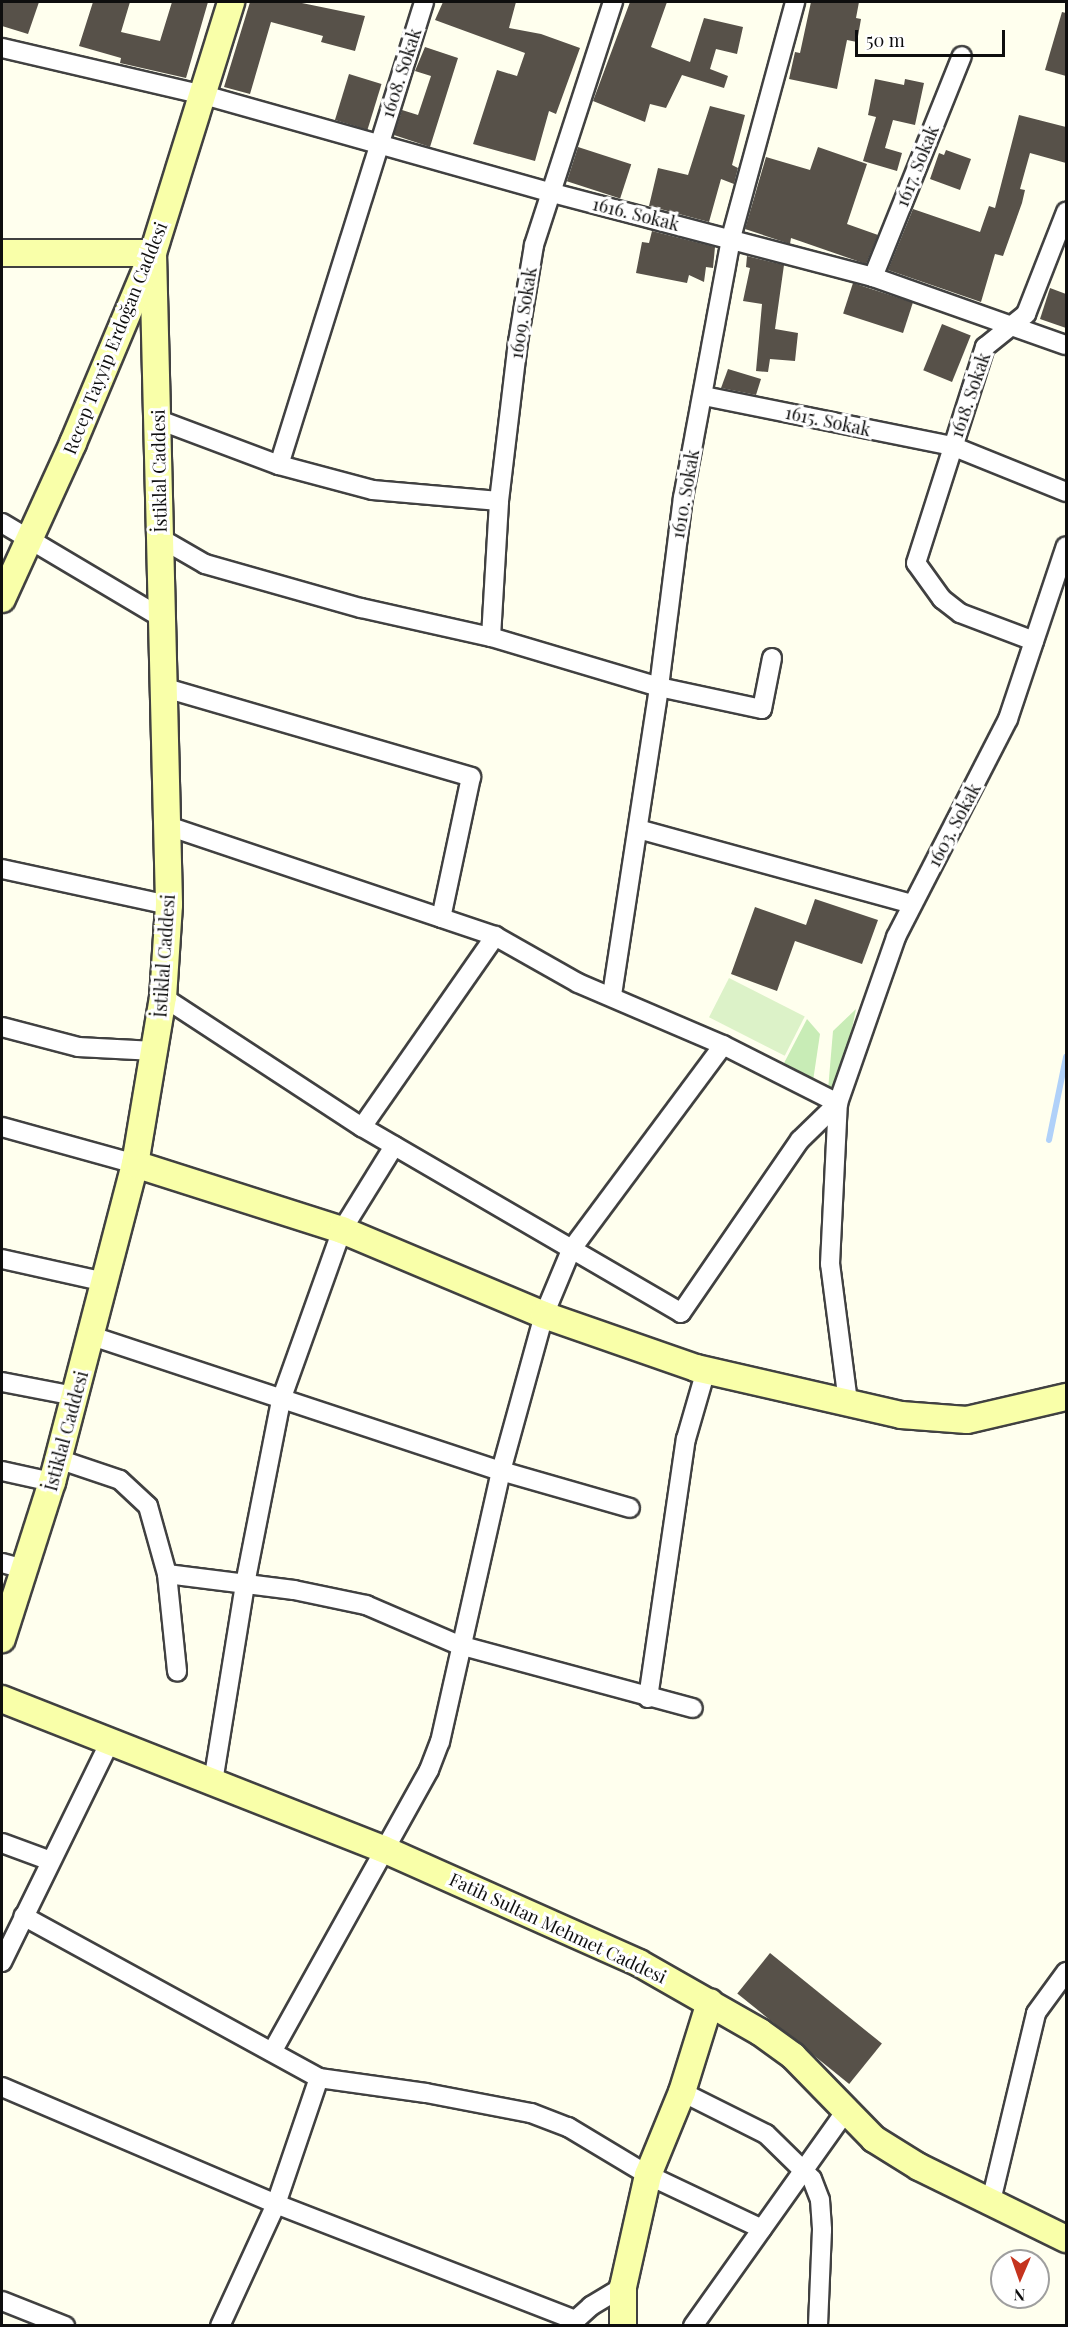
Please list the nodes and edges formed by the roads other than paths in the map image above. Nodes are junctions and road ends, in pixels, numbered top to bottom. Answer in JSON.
{"nodes":[{"id":1,"x":231,"y":2,"type":"edge"},
{"id":2,"x":424,"y":2,"type":"edge"},
{"id":3,"x":613,"y":2,"type":"edge"},
{"id":4,"x":795,"y":2,"type":"edge"},
{"id":5,"x":2,"y":48,"type":"edge"},
{"id":6,"x":962,"y":56,"type":"dead end"},
{"id":7,"x":204,"y":95,"type":"junction"},
{"id":8,"x":378,"y":146,"type":"junction"},
{"id":9,"x":549,"y":192,"type":"junction"},
{"id":10,"x":1066,"y":212,"type":"edge"},
{"id":11,"x":731,"y":238,"type":"junction"},
{"id":12,"x":2,"y":253,"type":"edge"},
{"id":13,"x":153,"y":253,"type":"junction"},
{"id":14,"x":873,"y":277,"type":"junction"},
{"id":15,"x":1011,"y":326,"type":"junction"},
{"id":16,"x":1065,"y":345,"type":"edge"},
{"id":17,"x":704,"y":396,"type":"junction"},
{"id":18,"x":159,"y":420,"type":"junction"},
{"id":19,"x":952,"y":446,"type":"junction"},
{"id":20,"x":279,"y":465,"type":"junction"},
{"id":21,"x":1066,"y":492,"type":"edge"},
{"id":22,"x":499,"y":501,"type":"junction"},
{"id":23,"x":2,"y":523,"type":"edge"},
{"id":24,"x":160,"y":538,"type":"junction"},
{"id":25,"x":28,"y":541,"type":"junction"},
{"id":26,"x":1066,"y":546,"type":"edge"},
{"id":27,"x":2,"y":599,"type":"edge"},
{"id":28,"x":162,"y":618,"type":"junction"},
{"id":29,"x":491,"y":637,"type":"junction"},
{"id":30,"x":1034,"y":641,"type":"junction"},
{"id":31,"x":772,"y":658,"type":"dead end"},
{"id":32,"x":162,"y":687,"type":"junction"},
{"id":33,"x":659,"y":687,"type":"junction"},
{"id":34,"x":168,"y":826,"type":"junction"},
{"id":35,"x":638,"y":829,"type":"junction"},
{"id":36,"x":2,"y":870,"type":"edge"},
{"id":37,"x":912,"y":904,"type":"junction"},
{"id":38,"x":169,"y":905,"type":"junction"},
{"id":39,"x":441,"y":918,"type":"junction"},
{"id":40,"x":495,"y":936,"type":"junction"},
{"id":41,"x":612,"y":995,"type":"junction"},
{"id":42,"x":163,"y":997,"type":"junction"},
{"id":43,"x":2,"y":1027,"type":"edge"},
{"id":44,"x":723,"y":1045,"type":"junction"},
{"id":45,"x":155,"y":1051,"type":"junction"},
{"id":46,"x":838,"y":1102,"type":"junction"},
{"id":47,"x":2,"y":1127,"type":"edge"},
{"id":48,"x":362,"y":1127,"type":"junction"},
{"id":49,"x":394,"y":1146,"type":"junction"},
{"id":50,"x":135,"y":1164,"type":"junction"},
{"id":51,"x":342,"y":1230,"type":"junction"},
{"id":52,"x":571,"y":1250,"type":"junction"},
{"id":53,"x":2,"y":1259,"type":"edge"},
{"id":54,"x":105,"y":1282,"type":"junction"},
{"id":55,"x":544,"y":1316,"type":"junction"},
{"id":56,"x":92,"y":1336,"type":"junction"},
{"id":57,"x":706,"y":1370,"type":"junction"},
{"id":58,"x":2,"y":1382,"type":"edge"},
{"id":59,"x":75,"y":1396,"type":"junction"},
{"id":60,"x":1066,"y":1397,"type":"edge"},
{"id":61,"x":281,"y":1400,"type":"junction"},
{"id":62,"x":848,"y":1402,"type":"junction"},
{"id":63,"x":2,"y":1471,"type":"edge"},
{"id":64,"x":55,"y":1471,"type":"junction"},
{"id":65,"x":501,"y":1471,"type":"junction"},
{"id":66,"x":630,"y":1508,"type":"dead end"},
{"id":67,"x":13,"y":1566,"type":"edge"},
{"id":68,"x":167,"y":1574,"type":"junction"},
{"id":69,"x":245,"y":1584,"type":"junction"},
{"id":70,"x":2,"y":1639,"type":"edge"},
{"id":71,"x":459,"y":1645,"type":"junction"},
{"id":72,"x":177,"y":1671,"type":"dead end"},
{"id":73,"x":648,"y":1698,"type":"junction"},
{"id":74,"x":2,"y":1700,"type":"edge"},
{"id":75,"x":693,"y":1708,"type":"dead end"},
{"id":76,"x":110,"y":1742,"type":"junction"},
{"id":77,"x":213,"y":1782,"type":"junction"},
{"id":78,"x":2,"y":1843,"type":"edge"},
{"id":79,"x":383,"y":1849,"type":"junction"},
{"id":80,"x":51,"y":1861,"type":"junction"},
{"id":81,"x":23,"y":1916,"type":"junction"},
{"id":82,"x":2,"y":1962,"type":"edge"},
{"id":83,"x":1066,"y":1972,"type":"edge"},
{"id":84,"x":710,"y":2002,"type":"junction"},
{"id":85,"x":272,"y":2052,"type":"junction"},
{"id":86,"x":319,"y":2078,"type":"junction"},
{"id":87,"x":2,"y":2087,"type":"edge"},
{"id":88,"x":682,"y":2092,"type":"junction"},
{"id":89,"x":846,"y":2111,"type":"junction"},
{"id":90,"x":804,"y":2170,"type":"junction"},
{"id":91,"x":648,"y":2175,"type":"junction"},
{"id":92,"x":991,"y":2201,"type":"junction"},
{"id":93,"x":276,"y":2204,"type":"junction"},
{"id":94,"x":762,"y":2229,"type":"junction"},
{"id":95,"x":1066,"y":2239,"type":"edge"},
{"id":96,"x":622,"y":2287,"type":"junction"},
{"id":97,"x":2,"y":2301,"type":"edge"},
{"id":98,"x":571,"y":2322,"type":"edge"},
{"id":99,"x":65,"y":2325,"type":"edge"},
{"id":100,"x":220,"y":2325,"type":"edge"},
{"id":101,"x":623,"y":2325,"type":"edge"},
{"id":102,"x":693,"y":2325,"type":"edge"},
{"id":103,"x":818,"y":2325,"type":"edge"}],
"edges":[{"from":1,"to":7,"type":"street","name":"Recep Tayyip Erdoğan Caddesi"},
{"from":2,"to":8,"type":"street","name":"1608. Sokak"},
{"from":3,"to":9,"type":"street","name":"1609. Sokak"},
{"from":4,"to":11,"type":"street","name":"1610. Sokak"},
{"from":5,"to":7,"type":"street","name":"1616. Sokak"},
{"from":6,"to":14,"type":"street","name":"1617. Sokak"},
{"from":7,"to":8,"type":"street","name":"1616. Sokak"},
{"from":7,"to":13,"type":"street","name":"Recep Tayyip Erdoğan Caddesi"},
{"from":8,"to":9,"type":"street","name":"1616. Sokak"},
{"from":8,"to":20,"type":"street","name":"1608. Sokak"},
{"from":9,"to":11,"type":"street","name":"1616. Sokak"},
{"from":9,"to":22,"type":"street","name":"1609. Sokak"},
{"from":10,"to":15,"type":"street","name":"1618. Sokak"},
{"from":11,"to":14,"type":"street","name":"1616. Sokak"},
{"from":11,"to":17,"type":"street","name":"1610. Sokak"},
{"from":12,"to":13,"type":"street"},
{"from":13,"to":18,"type":"street","name":"İstiklal Caddesi"},
{"from":13,"to":25,"type":"street","name":"Recep Tayyip Erdoğan Caddesi"},
{"from":14,"to":15,"type":"street","name":"1616. Sokak"},
{"from":15,"to":16,"type":"street","name":"1616. Sokak"},
{"from":15,"to":19,"type":"street","name":"1618. Sokak"},
{"from":17,"to":19,"type":"street","name":"1615. Sokak"},
{"from":17,"to":33,"type":"street","name":"1610. Sokak"},
{"from":18,"to":20,"type":"street"},
{"from":18,"to":24,"type":"street","name":"İstiklal Caddesi"},
{"from":19,"to":21,"type":"street","name":"1615. Sokak"},
{"from":19,"to":30,"type":"street","name":"1618. Sokak"},
{"from":20,"to":22,"type":"street"},
{"from":22,"to":29,"type":"street","name":"1609. Sokak"},
{"from":23,"to":25,"type":"street"},
{"from":24,"to":28,"type":"street","name":"İstiklal Caddesi"},
{"from":24,"to":29,"type":"street"},
{"from":25,"to":27,"type":"street","name":"Recep Tayyip Erdoğan Caddesi"},
{"from":25,"to":28,"type":"street"},
{"from":26,"to":30,"type":"street","name":"1603. Sokak"},
{"from":28,"to":32,"type":"street","name":"İstiklal Caddesi"},
{"from":29,"to":33,"type":"street"},
{"from":30,"to":37,"type":"street","name":"1603. Sokak"},
{"from":31,"to":33,"type":"street"},
{"from":32,"to":34,"type":"street","name":"İstiklal Caddesi"},
{"from":32,"to":39,"type":"street"},
{"from":33,"to":35,"type":"street","name":"1610. Sokak"},
{"from":34,"to":38,"type":"street","name":"İstiklal Caddesi"},
{"from":34,"to":39,"type":"street"},
{"from":35,"to":37,"type":"street"},
{"from":35,"to":41,"type":"street","name":"1610. Sokak"},
{"from":36,"to":38,"type":"street"},
{"from":37,"to":46,"type":"street","name":"1603. Sokak"},
{"from":38,"to":42,"type":"street","name":"İstiklal Caddesi"},
{"from":39,"to":40,"type":"street"},
{"from":40,"to":41,"type":"street"},
{"from":40,"to":48,"type":"street"},
{"from":41,"to":44,"type":"street"},
{"from":42,"to":45,"type":"street","name":"İstiklal Caddesi"},
{"from":42,"to":48,"type":"street"},
{"from":43,"to":45,"type":"street"},
{"from":44,"to":46,"type":"street"},
{"from":44,"to":52,"type":"street"},
{"from":45,"to":50,"type":"street","name":"İstiklal Caddesi"},
{"from":46,"to":52,"type":"street"},
{"from":46,"to":62,"type":"street"},
{"from":47,"to":50,"type":"street"},
{"from":48,"to":49,"type":"street"},
{"from":49,"to":51,"type":"street"},
{"from":49,"to":52,"type":"street"},
{"from":50,"to":51,"type":"street"},
{"from":50,"to":54,"type":"street","name":"İstiklal Caddesi"},
{"from":51,"to":55,"type":"street"},
{"from":51,"to":61,"type":"street"},
{"from":52,"to":55,"type":"street"},
{"from":53,"to":54,"type":"street"},
{"from":54,"to":56,"type":"street","name":"İstiklal Caddesi"},
{"from":55,"to":57,"type":"street"},
{"from":55,"to":65,"type":"street"},
{"from":56,"to":59,"type":"street","name":"İstiklal Caddesi"},
{"from":56,"to":61,"type":"street"},
{"from":57,"to":62,"type":"street"},
{"from":57,"to":73,"type":"street"},
{"from":58,"to":59,"type":"street"},
{"from":59,"to":64,"type":"street","name":"İstiklal Caddesi"},
{"from":60,"to":62,"type":"street"},
{"from":61,"to":65,"type":"street"},
{"from":61,"to":69,"type":"street"},
{"from":63,"to":64,"type":"street"},
{"from":64,"to":67,"type":"street","name":"İstiklal Caddesi"},
{"from":64,"to":68,"type":"street"},
{"from":65,"to":66,"type":"street"},
{"from":65,"to":71,"type":"street"},
{"from":67,"to":70,"type":"street","name":"İstiklal Caddesi"},
{"from":68,"to":69,"type":"street"},
{"from":68,"to":72,"type":"street"},
{"from":69,"to":71,"type":"street"},
{"from":69,"to":77,"type":"street"},
{"from":71,"to":73,"type":"street"},
{"from":71,"to":79,"type":"street"},
{"from":73,"to":75,"type":"street"},
{"from":74,"to":76,"type":"street","name":"Fatih Sultan Mehmet Caddesi"},
{"from":76,"to":77,"type":"street","name":"Fatih Sultan Mehmet Caddesi"},
{"from":76,"to":80,"type":"street"},
{"from":77,"to":79,"type":"street","name":"Fatih Sultan Mehmet Caddesi"},
{"from":78,"to":80,"type":"street"},
{"from":79,"to":84,"type":"street","name":"Fatih Sultan Mehmet Caddesi"},
{"from":79,"to":85,"type":"street"},
{"from":80,"to":81,"type":"street"},
{"from":81,"to":82,"type":"street"},
{"from":81,"to":85,"type":"street"},
{"from":83,"to":92,"type":"street"},
{"from":84,"to":88,"type":"street"},
{"from":84,"to":89,"type":"street","name":"Fatih Sultan Mehmet Caddesi"},
{"from":85,"to":86,"type":"street"},
{"from":86,"to":91,"type":"street"},
{"from":86,"to":93,"type":"street"},
{"from":87,"to":93,"type":"street"},
{"from":88,"to":90,"type":"street"},
{"from":88,"to":91,"type":"street"},
{"from":89,"to":90,"type":"street"},
{"from":89,"to":92,"type":"street","name":"Fatih Sultan Mehmet Caddesi"},
{"from":90,"to":94,"type":"street"},
{"from":90,"to":103,"type":"street"},
{"from":91,"to":94,"type":"street"},
{"from":91,"to":96,"type":"street"},
{"from":92,"to":95,"type":"street","name":"Fatih Sultan Mehmet Caddesi"},
{"from":93,"to":98,"type":"street"},
{"from":93,"to":100,"type":"street"},
{"from":94,"to":102,"type":"street"},
{"from":96,"to":98,"type":"street"},
{"from":96,"to":101,"type":"street"},
{"from":97,"to":99,"type":"street"}]}
